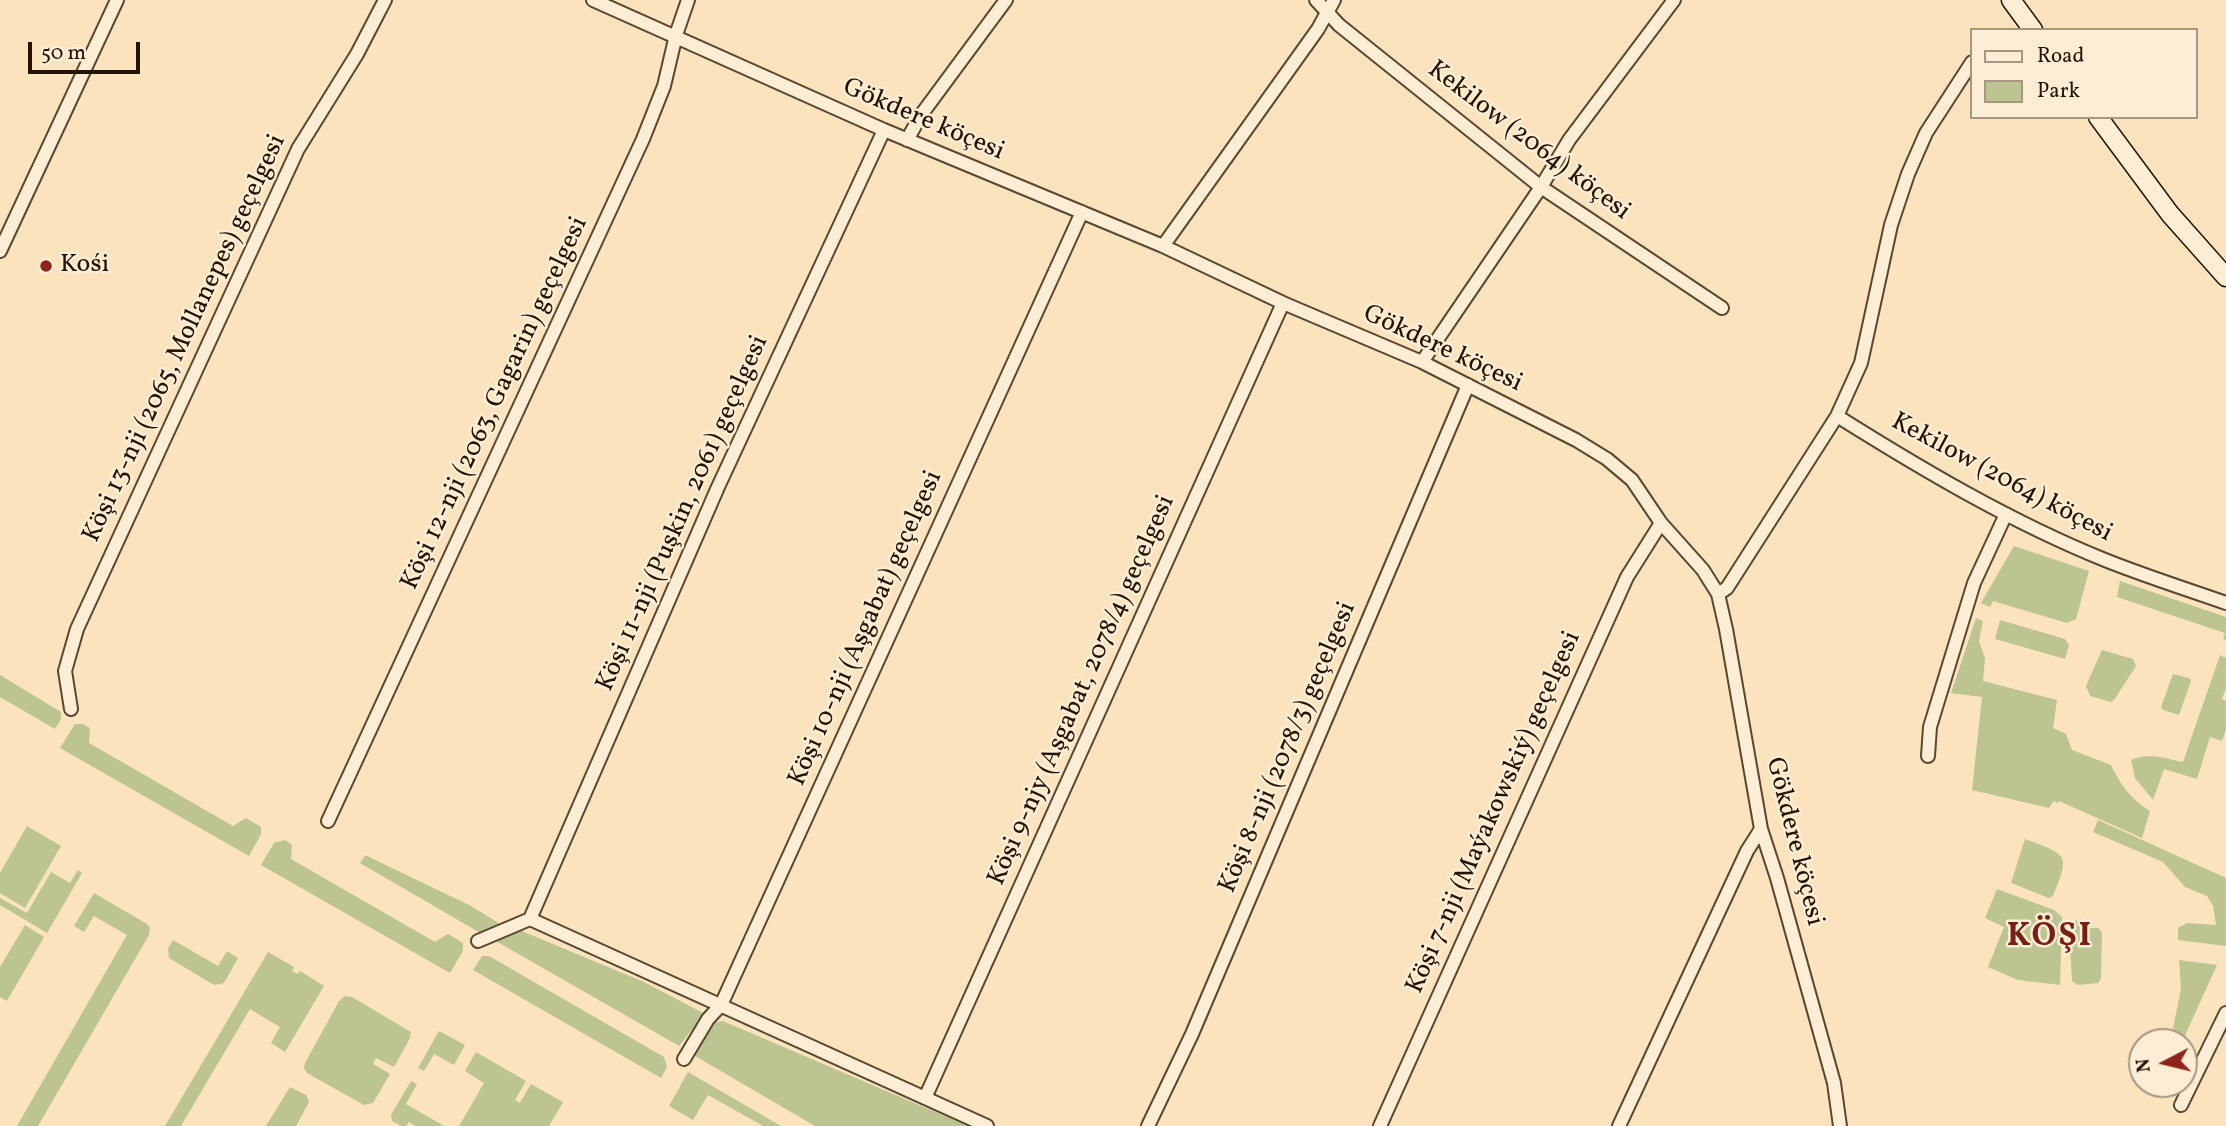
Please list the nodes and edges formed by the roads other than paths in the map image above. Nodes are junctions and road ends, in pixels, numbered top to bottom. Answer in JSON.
{"nodes":[{"id":1,"x":117,"y":0,"type":"edge"},
{"id":2,"x":385,"y":0,"type":"edge"},
{"id":3,"x":593,"y":0,"type":"edge"},
{"id":4,"x":688,"y":0,"type":"edge"},
{"id":5,"x":1006,"y":0,"type":"edge"},
{"id":6,"x":1316,"y":0,"type":"edge"},
{"id":7,"x":1335,"y":0,"type":"edge"},
{"id":8,"x":1674,"y":0,"type":"edge"},
{"id":9,"x":2011,"y":0,"type":"edge"},
{"id":10,"x":1326,"y":13,"type":"junction"},
{"id":11,"x":2032,"y":28,"type":"edge"},
{"id":12,"x":676,"y":35,"type":"junction"},
{"id":13,"x":1970,"y":65,"type":"edge"},
{"id":14,"x":2099,"y":119,"type":"edge"},
{"id":15,"x":884,"y":130,"type":"junction"},
{"id":16,"x":907,"y":140,"type":"junction"},
{"id":17,"x":1541,"y":187,"type":"junction"},
{"id":18,"x":1082,"y":212,"type":"junction"},
{"id":19,"x":1163,"y":246,"type":"junction"},
{"id":20,"x":0,"y":251,"type":"edge"},
{"id":21,"x":2226,"y":276,"type":"edge"},
{"id":22,"x":1283,"y":303,"type":"junction"},
{"id":23,"x":1722,"y":308,"type":"dead end"},
{"id":24,"x":1422,"y":362,"type":"junction"},
{"id":25,"x":1468,"y":385,"type":"junction"},
{"id":26,"x":1837,"y":416,"type":"junction"},
{"id":27,"x":2006,"y":514,"type":"junction"},
{"id":28,"x":1661,"y":523,"type":"junction"},
{"id":29,"x":1718,"y":594,"type":"junction"},
{"id":30,"x":2226,"y":603,"type":"edge"},
{"id":31,"x":71,"y":709,"type":"dead end"},
{"id":32,"x":1928,"y":757,"type":"dead end"},
{"id":33,"x":328,"y":821,"type":"dead end"},
{"id":34,"x":1761,"y":829,"type":"junction"},
{"id":35,"x":530,"y":919,"type":"junction"},
{"id":36,"x":478,"y":941,"type":"dead end"},
{"id":37,"x":721,"y":1005,"type":"junction"},
{"id":38,"x":2226,"y":1013,"type":"edge"},
{"id":39,"x":684,"y":1059,"type":"dead end"},
{"id":40,"x":925,"y":1098,"type":"junction"},
{"id":41,"x":2181,"y":1105,"type":"dead end"},
{"id":42,"x":987,"y":1126,"type":"edge"},
{"id":43,"x":1148,"y":1126,"type":"edge"},
{"id":44,"x":1380,"y":1126,"type":"edge"},
{"id":45,"x":1619,"y":1126,"type":"edge"},
{"id":46,"x":1840,"y":1126,"type":"edge"}],
"edges":[{"from":1,"to":20,"type":"street"},
{"from":2,"to":31,"type":"street","name":"Köşi 13-nji (2065, Mollanepes) geçelgesi"},
{"from":3,"to":12,"type":"street","name":"Gökdere köçesi"},
{"from":4,"to":12,"type":"street","name":"Köşi 12-nji (2063, Gagarin) geçelgesi"},
{"from":5,"to":16,"type":"street"},
{"from":6,"to":10,"type":"street","name":"Kekilow (2064) köçesi"},
{"from":7,"to":10,"type":"street"},
{"from":8,"to":17,"type":"street"},
{"from":9,"to":11,"type":"main road"},
{"from":10,"to":17,"type":"street","name":"Kekilow (2064) köçesi"},
{"from":10,"to":19,"type":"street"},
{"from":12,"to":15,"type":"street","name":"Gökdere köçesi"},
{"from":12,"to":33,"type":"street","name":"Köşi 12-nji (2063, Gagarin) geçelgesi"},
{"from":13,"to":26,"type":"street"},
{"from":14,"to":21,"type":"main road"},
{"from":15,"to":16,"type":"street","name":"Gökdere köçesi"},
{"from":15,"to":35,"type":"street","name":"Köşi 11-nji (Puşkin, 2061) geçelgesi"},
{"from":16,"to":18,"type":"street","name":"Gökdere köçesi"},
{"from":17,"to":23,"type":"street","name":"Kekilow (2064) köçesi"},
{"from":17,"to":24,"type":"street"},
{"from":18,"to":19,"type":"street","name":"Gökdere köçesi"},
{"from":18,"to":37,"type":"street","name":"Köşi 10-nji (Aşgabat) geçelgesi"},
{"from":19,"to":22,"type":"street","name":"Gökdere köçesi"},
{"from":22,"to":24,"type":"street","name":"Gökdere köçesi"},
{"from":22,"to":40,"type":"street","name":"Köşi 9-njy (Aşgabat, 2078/4) geçelgesi"},
{"from":24,"to":25,"type":"street","name":"Gökdere köçesi"},
{"from":25,"to":28,"type":"street","name":"Gökdere köçesi"},
{"from":25,"to":43,"type":"street","name":"Köşi 8-nji (2078/3) geçelgesi"},
{"from":26,"to":27,"type":"street","name":"Kekilow (2064) köçesi"},
{"from":26,"to":29,"type":"street"},
{"from":27,"to":30,"type":"street","name":"Kekilow (2064) köçesi"},
{"from":27,"to":32,"type":"street"},
{"from":28,"to":29,"type":"street","name":"Gökdere köçesi"},
{"from":28,"to":44,"type":"street","name":"Köşi 7-nji (Maýakowskiý) geçelgesi"},
{"from":29,"to":34,"type":"street","name":"Gökdere köçesi"},
{"from":34,"to":45,"type":"street"},
{"from":34,"to":46,"type":"street","name":"Gökdere köçesi"},
{"from":35,"to":36,"type":"street"},
{"from":35,"to":37,"type":"street"},
{"from":37,"to":39,"type":"street","name":"Köşi 10-nji (Aşgabat) geçelgesi"},
{"from":37,"to":40,"type":"street"},
{"from":38,"to":41,"type":"street"},
{"from":40,"to":42,"type":"street"}]}
